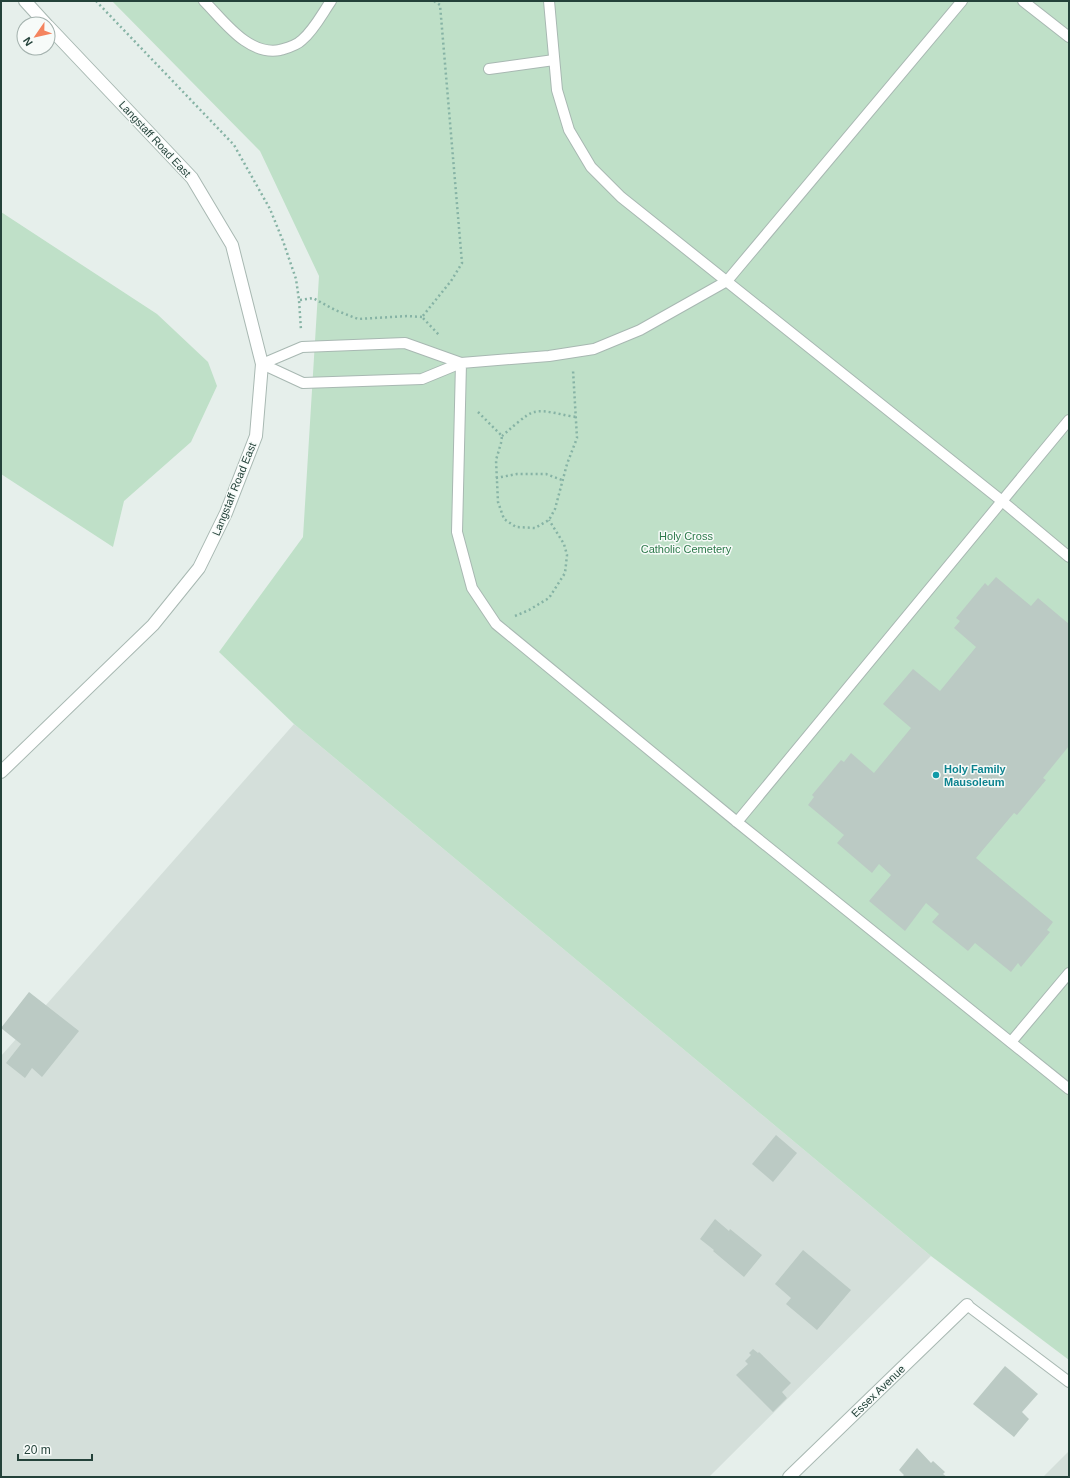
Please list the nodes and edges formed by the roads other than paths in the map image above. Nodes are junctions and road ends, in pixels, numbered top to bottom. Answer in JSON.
{"nodes":[{"id":1,"x":25,"y":1,"type":"edge"},
{"id":2,"x":204,"y":1,"type":"edge"},
{"id":3,"x":331,"y":1,"type":"edge"},
{"id":4,"x":549,"y":1,"type":"edge"},
{"id":5,"x":962,"y":1,"type":"edge"},
{"id":6,"x":1023,"y":1,"type":"edge"},
{"id":7,"x":39,"y":16,"type":"edge"},
{"id":8,"x":56,"y":34,"type":"edge"},
{"id":9,"x":1069,"y":37,"type":"edge"},
{"id":10,"x":554,"y":60,"type":"junction"},
{"id":11,"x":489,"y":69,"type":"dead end"},
{"id":12,"x":727,"y":281,"type":"junction"},
{"id":13,"x":461,"y":363,"type":"junction"},
{"id":14,"x":262,"y":364,"type":"junction"},
{"id":15,"x":1069,"y":420,"type":"edge"},
{"id":16,"x":1002,"y":501,"type":"junction"},
{"id":17,"x":1069,"y":557,"type":"edge"},
{"id":18,"x":1,"y":772,"type":"edge"},
{"id":19,"x":737,"y":822,"type":"junction"},
{"id":20,"x":1069,"y":973,"type":"edge"},
{"id":21,"x":1011,"y":1042,"type":"junction"},
{"id":22,"x":1069,"y":1089,"type":"edge"},
{"id":23,"x":967,"y":1305,"type":"joint"},
{"id":24,"x":1069,"y":1382,"type":"edge"},
{"id":25,"x":789,"y":1477,"type":"edge"}],
"edges":[{"from":1,"to":7,"type":"street","name":"Langstaff Road East"},
{"from":2,"to":3,"type":"lane"},
{"from":4,"to":10,"type":"lane"},
{"from":5,"to":12,"type":"lane"},
{"from":6,"to":9,"type":"lane"},
{"from":8,"to":14,"type":"street","name":"Langstaff Road East"},
{"from":10,"to":11,"type":"lane"},
{"from":10,"to":12,"type":"lane"},
{"from":12,"to":13,"type":"lane"},
{"from":12,"to":16,"type":"lane"},
{"from":13,"to":14,"type":"lane"},
{"from":13,"to":14,"type":"lane"},
{"from":13,"to":19,"type":"lane"},
{"from":14,"to":18,"type":"street","name":"Langstaff Road East"},
{"from":15,"to":16,"type":"lane"},
{"from":16,"to":17,"type":"lane"},
{"from":16,"to":19,"type":"lane"},
{"from":19,"to":21,"type":"lane"},
{"from":20,"to":21,"type":"lane"},
{"from":21,"to":22,"type":"lane"},
{"from":23,"to":24,"type":"lane"},
{"from":23,"to":25,"type":"street","name":"Essex Avenue"}]}
